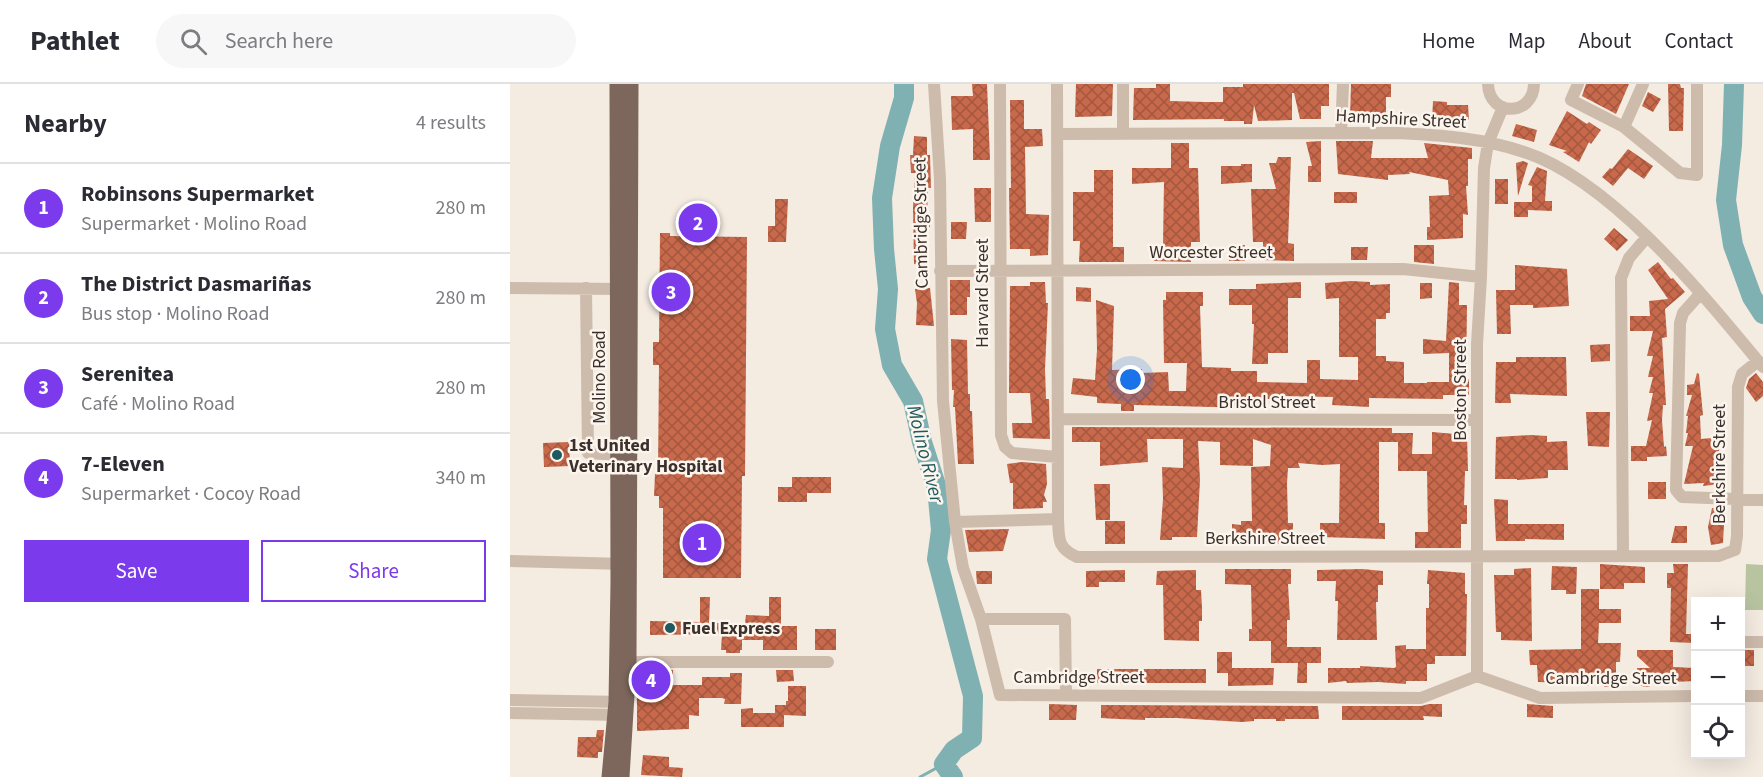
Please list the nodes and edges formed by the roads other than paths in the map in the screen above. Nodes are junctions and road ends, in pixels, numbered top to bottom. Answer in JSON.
{"nodes":[{"id":1,"x":617,"y":84,"type":"edge"},
{"id":2,"x":631,"y":84,"type":"edge"},
{"id":3,"x":934,"y":84,"type":"edge"},
{"id":4,"x":1000,"y":84,"type":"edge"},
{"id":5,"x":1057,"y":84,"type":"edge"},
{"id":6,"x":1123,"y":84,"type":"edge"},
{"id":7,"x":1343,"y":84,"type":"edge"},
{"id":8,"x":1534,"y":84,"type":"edge"},
{"id":9,"x":1578,"y":84,"type":"edge"},
{"id":10,"x":1643,"y":84,"type":"edge"},
{"id":11,"x":1697,"y":84,"type":"edge"},
{"id":12,"x":1486,"y":85,"type":"edge"},
{"id":13,"x":1503,"y":107,"type":"junction"},
{"id":14,"x":1624,"y":127,"type":"junction"},
{"id":15,"x":1341,"y":133,"type":"junction"},
{"id":16,"x":1058,"y":134,"type":"junction"},
{"id":17,"x":1123,"y":134,"type":"junction"},
{"id":18,"x":1488,"y":143,"type":"junction"},
{"id":19,"x":1647,"y":237,"type":"junction"},
{"id":20,"x":940,"y":271,"type":"junction"},
{"id":21,"x":999,"y":271,"type":"junction"},
{"id":22,"x":1058,"y":271,"type":"junction"},
{"id":23,"x":1481,"y":277,"type":"junction"},
{"id":24,"x":510,"y":288,"type":"edge"},
{"id":25,"x":586,"y":288,"type":"junction"},
{"id":26,"x":625,"y":289,"type":"junction"},
{"id":27,"x":1700,"y":294,"type":"junction"},
{"id":28,"x":1761,"y":364,"type":"edge"},
{"id":29,"x":1058,"y":419,"type":"junction"},
{"id":30,"x":1477,"y":420,"type":"junction"},
{"id":31,"x":618,"y":454,"type":"junction"},
{"id":32,"x":1058,"y":457,"type":"junction"},
{"id":33,"x":1737,"y":499,"type":"junction"},
{"id":34,"x":1763,"y":500,"type":"edge"},
{"id":35,"x":1058,"y":519,"type":"junction"},
{"id":36,"x":955,"y":522,"type":"junction"},
{"id":37,"x":1478,"y":556,"type":"junction"},
{"id":38,"x":1623,"y":556,"type":"junction"},
{"id":39,"x":510,"y":561,"type":"edge"},
{"id":40,"x":623,"y":564,"type":"junction"},
{"id":41,"x":981,"y":619,"type":"junction"},
{"id":42,"x":1745,"y":642,"type":"edge"},
{"id":43,"x":1763,"y":642,"type":"edge"},
{"id":44,"x":623,"y":662,"type":"junction"},
{"id":45,"x":828,"y":662,"type":"dead end"},
{"id":46,"x":1478,"y":676,"type":"junction"},
{"id":47,"x":1066,"y":695,"type":"junction"},
{"id":48,"x":1691,"y":696,"type":"edge"},
{"id":49,"x":1745,"y":696,"type":"edge"},
{"id":50,"x":1763,"y":696,"type":"edge"},
{"id":51,"x":510,"y":699,"type":"edge"},
{"id":52,"x":621,"y":709,"type":"junction"},
{"id":53,"x":510,"y":713,"type":"edge"},
{"id":54,"x":609,"y":777,"type":"edge"},
{"id":55,"x":622,"y":777,"type":"edge"}],
"edges":[{"from":1,"to":26,"type":"main road","name":"Molino Road"},
{"from":2,"to":26,"type":"main road","name":"Molino Road"},
{"from":3,"to":20,"type":"street","name":"Cambridge Street"},
{"from":4,"to":21,"type":"street","name":"Harvard Street"},
{"from":5,"to":16,"type":"street","name":"Berkshire Street"},
{"from":6,"to":17,"type":"street"},
{"from":7,"to":15,"type":"street"},
{"from":8,"to":13,"type":"street"},
{"from":9,"to":14,"type":"street"},
{"from":10,"to":14,"type":"street"},
{"from":11,"to":14,"type":"street"},
{"from":12,"to":13,"type":"street"},
{"from":13,"to":18,"type":"street","name":"Boston Street"},
{"from":15,"to":17,"type":"street","name":"Hampshire Street"},
{"from":15,"to":18,"type":"street","name":"Hampshire Street"},
{"from":16,"to":17,"type":"street","name":"Hampshire Street"},
{"from":16,"to":22,"type":"street","name":"Berkshire Street"},
{"from":18,"to":19,"type":"street","name":"Hampshire Street"},
{"from":18,"to":23,"type":"street","name":"Boston Street"},
{"from":19,"to":27,"type":"street","name":"Hampshire Street"},
{"from":19,"to":38,"type":"street"},
{"from":20,"to":21,"type":"street","name":"Worcester Street"},
{"from":20,"to":36,"type":"street","name":"Cambridge Street"},
{"from":21,"to":22,"type":"street","name":"Worcester Street"},
{"from":21,"to":32,"type":"street","name":"Harvard Street"},
{"from":22,"to":23,"type":"street","name":"Worcester Street"},
{"from":22,"to":29,"type":"street","name":"Berkshire Street"},
{"from":23,"to":30,"type":"street","name":"Boston Street"},
{"from":24,"to":25,"type":"street"},
{"from":25,"to":26,"type":"street"},
{"from":25,"to":31,"type":"street"},
{"from":26,"to":31,"type":"main road","name":"Molino Road"},
{"from":26,"to":40,"type":"main road","name":"Molino Road"},
{"from":27,"to":28,"type":"street","name":"Hampshire Street"},
{"from":27,"to":33,"type":"street"},
{"from":28,"to":33,"type":"street","name":"Berkshire Street"},
{"from":29,"to":30,"type":"street","name":"Bristol Street"},
{"from":29,"to":32,"type":"street","name":"Berkshire Street"},
{"from":30,"to":37,"type":"street","name":"Boston Street"},
{"from":31,"to":40,"type":"main road","name":"Molino Road"},
{"from":32,"to":35,"type":"street","name":"Berkshire Street"},
{"from":33,"to":34,"type":"street"},
{"from":33,"to":38,"type":"street","name":"Berkshire Street"},
{"from":35,"to":36,"type":"street"},
{"from":35,"to":37,"type":"street","name":"Berkshire Street"},
{"from":36,"to":41,"type":"street","name":"Cambridge Street"},
{"from":37,"to":38,"type":"street","name":"Berkshire Street"},
{"from":37,"to":46,"type":"street","name":"Boston Street"},
{"from":39,"to":40,"type":"street"},
{"from":40,"to":44,"type":"main road","name":"Molino Road"},
{"from":41,"to":47,"type":"street","name":"Cambridge Street"},
{"from":41,"to":47,"type":"street"},
{"from":42,"to":43,"type":"street"},
{"from":44,"to":45,"type":"street"},
{"from":44,"to":52,"type":"main road","name":"Molino Road"},
{"from":46,"to":47,"type":"street","name":"Cambridge Street"},
{"from":46,"to":48,"type":"street","name":"Cambridge Street"},
{"from":49,"to":50,"type":"street"},
{"from":51,"to":52,"type":"street"},
{"from":52,"to":53,"type":"street"},
{"from":52,"to":54,"type":"main road","name":"Molino Road"},
{"from":52,"to":55,"type":"main road","name":"Molino Road"}]}
